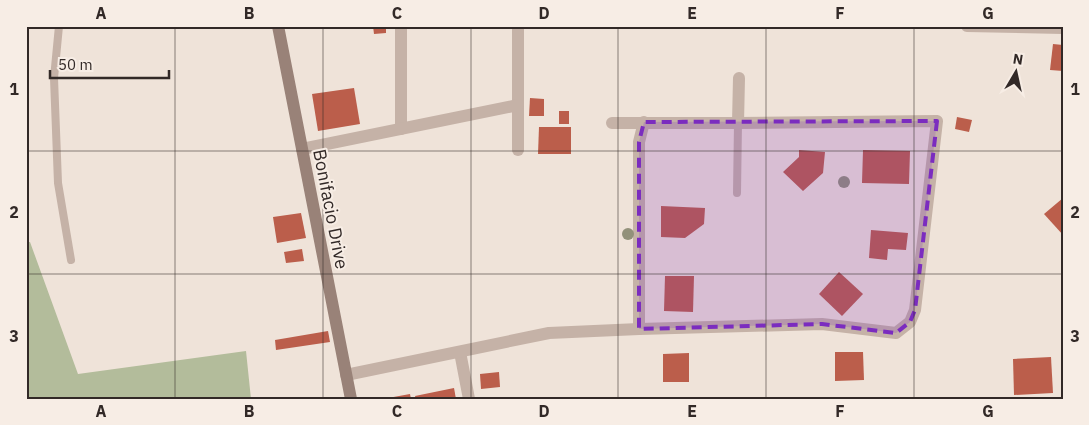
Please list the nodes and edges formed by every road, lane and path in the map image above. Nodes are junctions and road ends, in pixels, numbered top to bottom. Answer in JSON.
{"nodes":[{"id":1,"x":59,"y":26,"type":"edge"},
{"id":2,"x":278,"y":26,"type":"edge"},
{"id":3,"x":401,"y":26,"type":"edge"},
{"id":4,"x":518,"y":26,"type":"edge"},
{"id":5,"x":967,"y":26,"type":"edge"},
{"id":6,"x":1063,"y":28,"type":"edge"},
{"id":7,"x":739,"y":78,"type":"dead end"},
{"id":8,"x":518,"y":105,"type":"junction"},
{"id":9,"x":644,"y":122,"type":"junction"},
{"id":10,"x":612,"y":123,"type":"dead end"},
{"id":11,"x":738,"y":123,"type":"junction"},
{"id":12,"x":401,"y":129,"type":"junction"},
{"id":13,"x":302,"y":149,"type":"junction"},
{"id":14,"x":518,"y":150,"type":"dead end"},
{"id":15,"x":737,"y":194,"type":"dead end"},
{"id":16,"x":71,"y":260,"type":"dead end"},
{"id":17,"x":639,"y":329,"type":"junction"},
{"id":18,"x":460,"y":352,"type":"junction"},
{"id":19,"x":346,"y":375,"type":"junction"},
{"id":20,"x":350,"y":399,"type":"edge"},
{"id":21,"x":468,"y":399,"type":"edge"}],
"edges":[{"from":1,"to":16,"type":"lane"},
{"from":2,"to":13,"type":"street","name":"Bonifacio Drive"},
{"from":3,"to":12,"type":"street"},
{"from":4,"to":8,"type":"street"},
{"from":5,"to":6,"type":"street"},
{"from":7,"to":11,"type":"street"},
{"from":8,"to":12,"type":"street"},
{"from":8,"to":14,"type":"street"},
{"from":9,"to":10,"type":"street"},
{"from":9,"to":11,"type":"street"},
{"from":9,"to":17,"type":"street"},
{"from":11,"to":15,"type":"lane"},
{"from":11,"to":17,"type":"street"},
{"from":12,"to":13,"type":"street"},
{"from":13,"to":19,"type":"street","name":"Bonifacio Drive"},
{"from":17,"to":18,"type":"street"},
{"from":18,"to":19,"type":"street"},
{"from":18,"to":21,"type":"street"},
{"from":19,"to":20,"type":"street","name":"Bonifacio Drive"}]}
